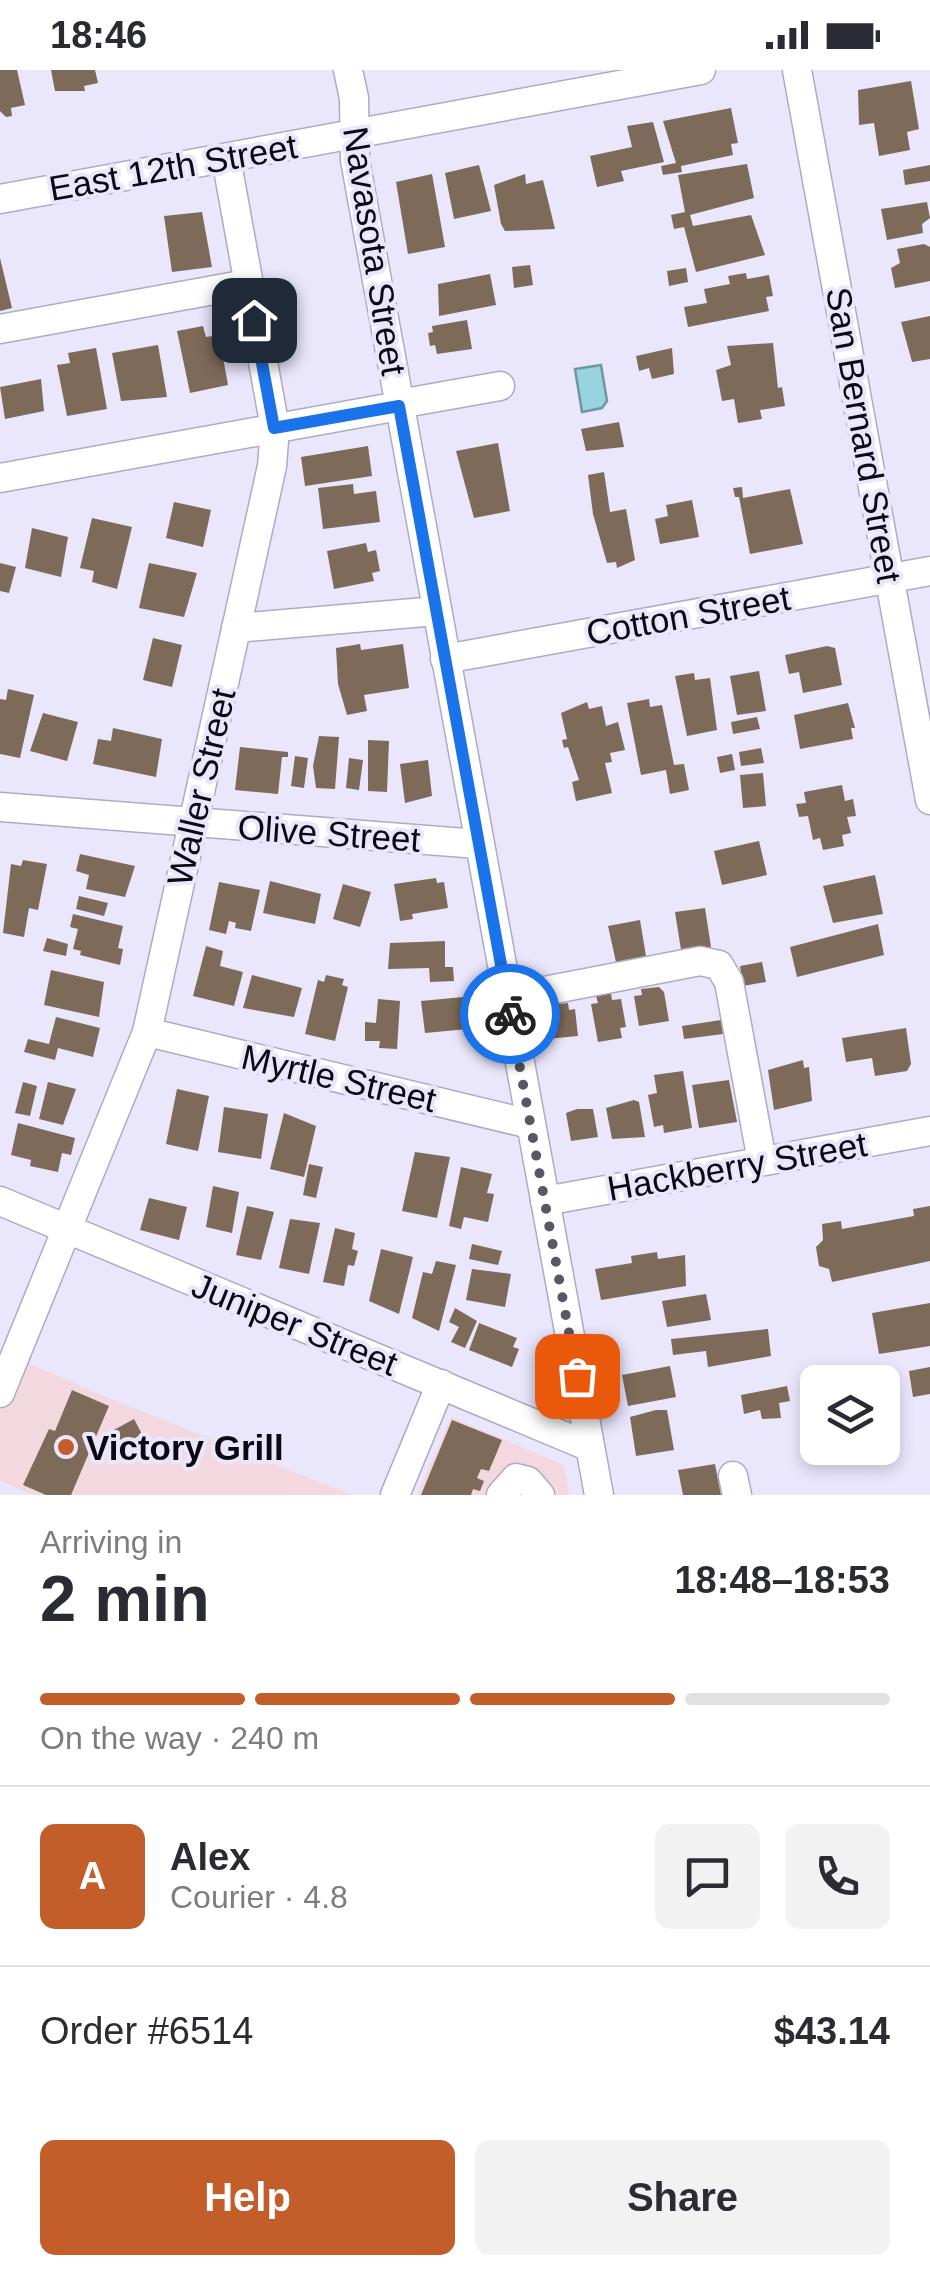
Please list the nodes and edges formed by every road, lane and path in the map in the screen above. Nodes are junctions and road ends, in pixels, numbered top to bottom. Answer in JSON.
{"nodes":[{"id":1,"x":348,"y":70,"type":"edge"},
{"id":2,"x":700,"y":70,"type":"edge"},
{"id":3,"x":796,"y":70,"type":"edge"},
{"id":4,"x":354,"y":134,"type":"junction"},
{"id":5,"x":226,"y":158,"type":"junction"},
{"id":6,"x":0,"y":199,"type":"edge"},
{"id":7,"x":247,"y":284,"type":"junction"},
{"id":8,"x":0,"y":329,"type":"edge"},
{"id":9,"x":500,"y":386,"type":"dead end"},
{"id":10,"x":399,"y":405,"type":"junction"},
{"id":11,"x":274,"y":428,"type":"junction"},
{"id":12,"x":0,"y":478,"type":"edge"},
{"id":13,"x":930,"y":571,"type":"edge"},
{"id":14,"x":891,"y":578,"type":"junction"},
{"id":15,"x":437,"y":611,"type":"junction"},
{"id":16,"x":236,"y":628,"type":"junction"},
{"id":17,"x":445,"y":659,"type":"junction"},
{"id":18,"x":930,"y":800,"type":"edge"},
{"id":19,"x":0,"y":808,"type":"edge"},
{"id":20,"x":193,"y":824,"type":"junction"},
{"id":21,"x":478,"y":844,"type":"junction"},
{"id":22,"x":508,"y":998,"type":"junction"},
{"id":23,"x":147,"y":1032,"type":"junction"},
{"id":24,"x":530,"y":1124,"type":"junction"},
{"id":25,"x":930,"y":1131,"type":"edge"},
{"id":26,"x":762,"y":1162,"type":"junction"},
{"id":27,"x":0,"y":1201,"type":"edge"},
{"id":28,"x":545,"y":1201,"type":"junction"},
{"id":29,"x":66,"y":1230,"type":"junction"},
{"id":30,"x":440,"y":1384,"type":"junction"},
{"id":31,"x":0,"y":1392,"type":"edge"},
{"id":32,"x":590,"y":1447,"type":"junction"},
{"id":33,"x":395,"y":1495,"type":"edge"},
{"id":34,"x":501,"y":1495,"type":"edge"},
{"id":35,"x":540,"y":1495,"type":"edge"},
{"id":36,"x":599,"y":1495,"type":"edge"}],
"edges":[{"from":1,"to":4,"type":"street","name":"Navasota Street"},
{"from":2,"to":4,"type":"street","name":"East 12th Street"},
{"from":3,"to":14,"type":"street","name":"San Bernard Street"},
{"from":4,"to":5,"type":"street","name":"East 12th Street"},
{"from":4,"to":10,"type":"street","name":"Navasota Street"},
{"from":5,"to":6,"type":"street","name":"East 12th Street"},
{"from":5,"to":7,"type":"street","name":"Waller Street"},
{"from":7,"to":8,"type":"street"},
{"from":7,"to":11,"type":"street","name":"Waller Street"},
{"from":9,"to":10,"type":"street"},
{"from":10,"to":11,"type":"street"},
{"from":10,"to":15,"type":"street","name":"Navasota Street"},
{"from":11,"to":12,"type":"street"},
{"from":11,"to":16,"type":"street","name":"Waller Street"},
{"from":13,"to":14,"type":"street","name":"Cotton Street"},
{"from":14,"to":17,"type":"street","name":"Cotton Street"},
{"from":14,"to":18,"type":"street","name":"San Bernard Street"},
{"from":15,"to":16,"type":"street"},
{"from":15,"to":17,"type":"street","name":"Navasota Street"},
{"from":16,"to":20,"type":"street","name":"Waller Street"},
{"from":17,"to":21,"type":"street","name":"Navasota Street"},
{"from":19,"to":20,"type":"street","name":"Olive Street"},
{"from":20,"to":21,"type":"street","name":"Olive Street"},
{"from":20,"to":23,"type":"street","name":"Waller Street"},
{"from":21,"to":22,"type":"street","name":"Navasota Street"},
{"from":22,"to":24,"type":"street","name":"Navasota Street"},
{"from":22,"to":26,"type":"street"},
{"from":23,"to":24,"type":"street","name":"Myrtle Street"},
{"from":23,"to":29,"type":"street","name":"Waller Street"},
{"from":24,"to":28,"type":"street","name":"Navasota Street"},
{"from":25,"to":26,"type":"street","name":"Hackberry Street"},
{"from":26,"to":28,"type":"street","name":"Hackberry Street"},
{"from":27,"to":29,"type":"street","name":"Juniper Street"},
{"from":28,"to":32,"type":"street","name":"Navasota Street"},
{"from":29,"to":30,"type":"street","name":"Juniper Street"},
{"from":29,"to":31,"type":"street","name":"Waller Street"},
{"from":30,"to":32,"type":"street","name":"Juniper Street"},
{"from":30,"to":33,"type":"street"},
{"from":32,"to":36,"type":"street","name":"Navasota Street"},
{"from":34,"to":35,"type":"street"}]}
